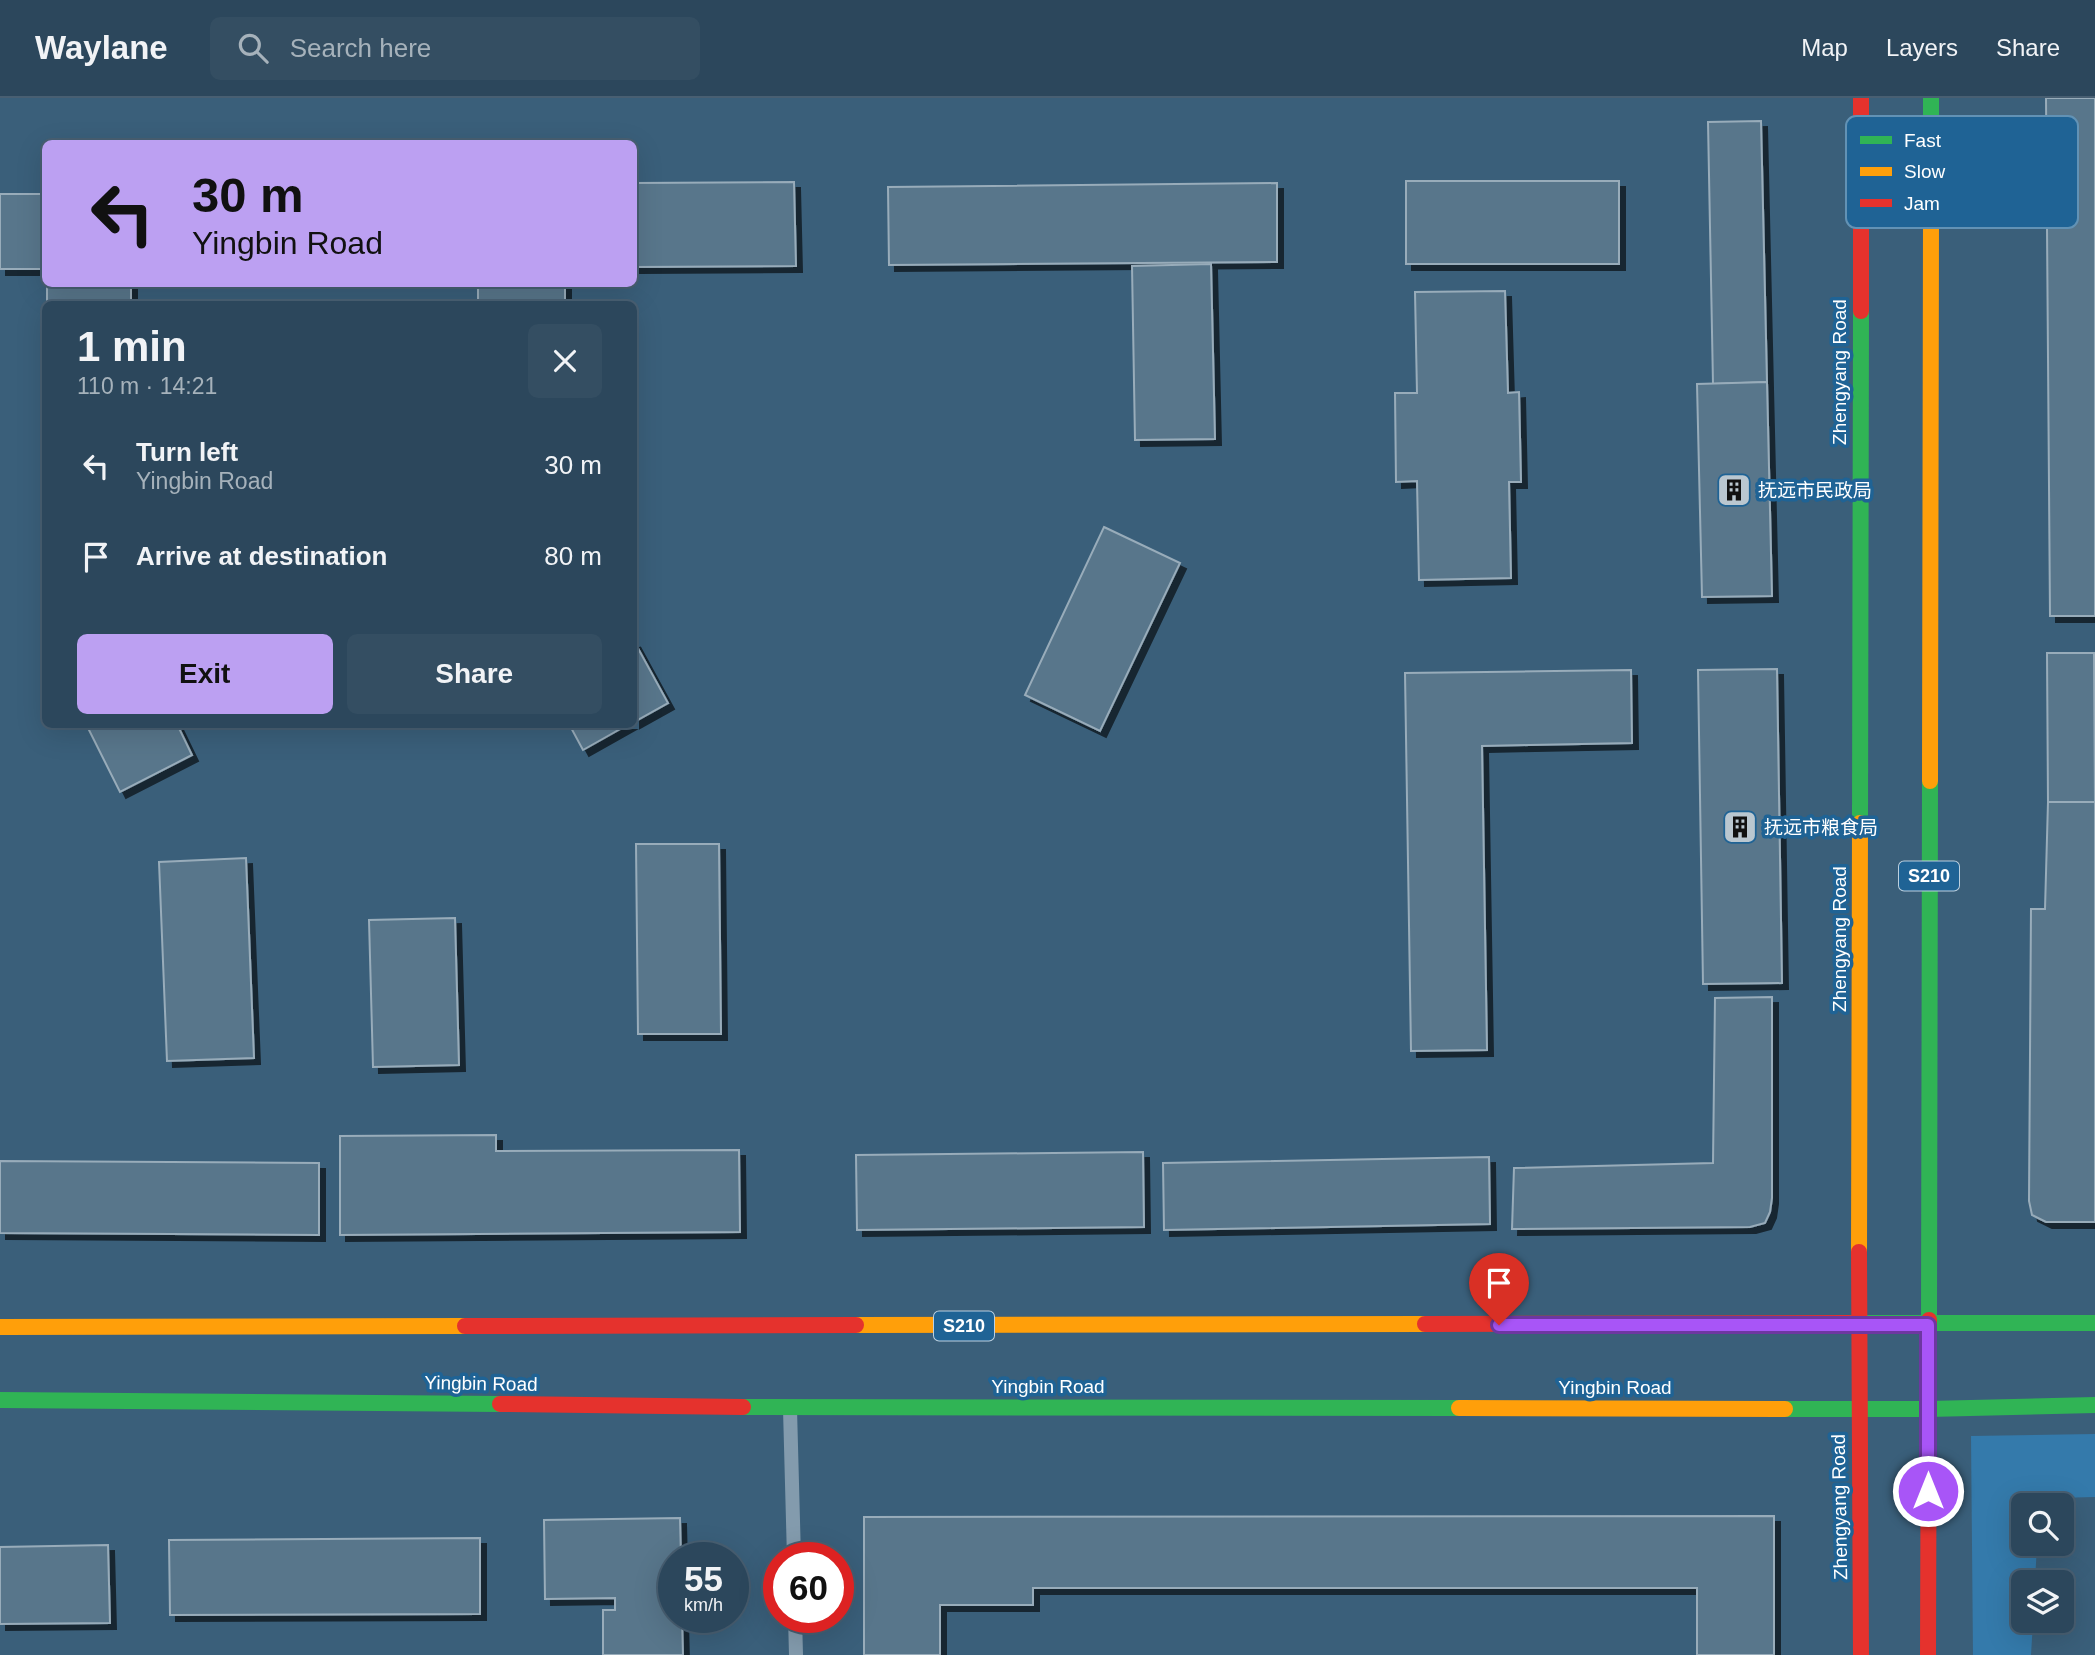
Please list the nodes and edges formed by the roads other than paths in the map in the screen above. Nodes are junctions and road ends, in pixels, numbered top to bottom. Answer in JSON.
{"nodes":[{"id":1,"x":1861,"y":98,"type":"edge"},
{"id":2,"x":1931,"y":98,"type":"edge"},
{"id":3,"x":1861,"y":116,"type":"edge"},
{"id":4,"x":1931,"y":116,"type":"edge"},
{"id":5,"x":1861,"y":228,"type":"edge"},
{"id":6,"x":1931,"y":228,"type":"edge"},
{"id":7,"x":2095,"y":1323,"type":"edge"},
{"id":8,"x":1859,"y":1324,"type":"junction"},
{"id":9,"x":1928,"y":1325,"type":"junction"},
{"id":10,"x":0,"y":1327,"type":"edge"},
{"id":11,"x":0,"y":1400,"type":"edge"},
{"id":12,"x":2095,"y":1405,"type":"edge"},
{"id":13,"x":790,"y":1407,"type":"junction"},
{"id":14,"x":1858,"y":1409,"type":"junction"},
{"id":15,"x":1928,"y":1409,"type":"junction"},
{"id":16,"x":794,"y":1542,"type":"edge"},
{"id":17,"x":795,"y":1633,"type":"edge"},
{"id":18,"x":796,"y":1655,"type":"edge"},
{"id":19,"x":1861,"y":1655,"type":"edge"},
{"id":20,"x":1928,"y":1655,"type":"edge"}],
"edges":[{"from":1,"to":3,"type":"main road","name":"Zhengyang Road"},
{"from":2,"to":4,"type":"main road","number":"S210"},
{"from":5,"to":8,"type":"main road","name":"Zhengyang Road"},
{"from":6,"to":9,"type":"main road","number":"S210"},
{"from":7,"to":9,"type":"main road"},
{"from":8,"to":9,"type":"main road","number":"S210"},
{"from":8,"to":10,"type":"main road","number":"S210"},
{"from":8,"to":14,"type":"main road","name":"Zhengyang Road"},
{"from":9,"to":15,"type":"main road","number":"S210"},
{"from":11,"to":13,"type":"main road","name":"Yingbin Road"},
{"from":12,"to":15,"type":"main road","name":"Yingbin Road"},
{"from":13,"to":14,"type":"main road","name":"Yingbin Road"},
{"from":13,"to":16,"type":"lane"},
{"from":14,"to":15,"type":"main road","name":"Yingbin Road"},
{"from":14,"to":19,"type":"main road","name":"Zhengyang Road"},
{"from":15,"to":20,"type":"main road","number":"S210"},
{"from":17,"to":18,"type":"lane"}]}
